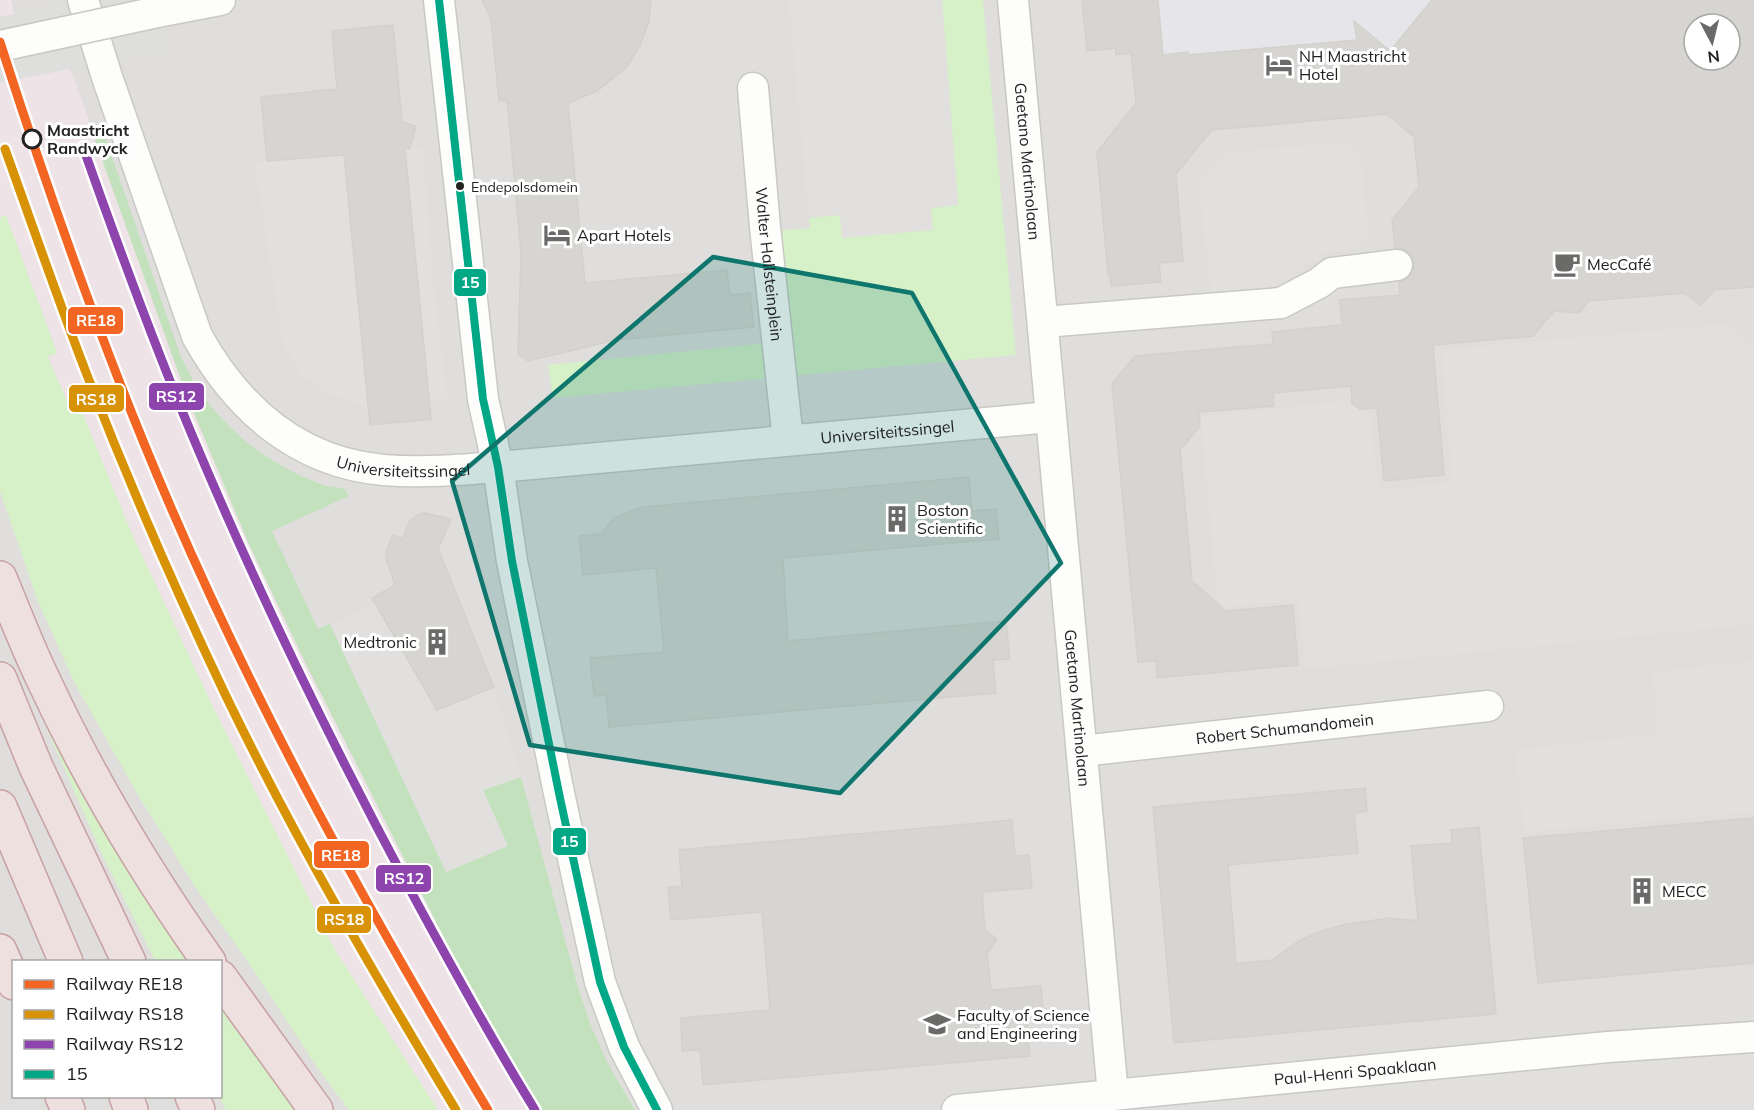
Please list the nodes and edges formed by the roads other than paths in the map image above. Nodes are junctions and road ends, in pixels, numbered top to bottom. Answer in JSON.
{"nodes":[{"id":1,"x":83,"y":0,"type":"edge"},
{"id":2,"x":220,"y":0,"type":"edge"},
{"id":3,"x":439,"y":0,"type":"edge"},
{"id":4,"x":1014,"y":0,"type":"edge"},
{"id":5,"x":0,"y":46,"type":"edge"},
{"id":6,"x":753,"y":88,"type":"dead end"},
{"id":7,"x":1397,"y":265,"type":"dead end"},
{"id":8,"x":1044,"y":322,"type":"junction"},
{"id":9,"x":1052,"y":417,"type":"junction"},
{"id":10,"x":788,"y":440,"type":"junction"},
{"id":11,"x":498,"y":467,"type":"junction"},
{"id":12,"x":0,"y":578,"type":"edge"},
{"id":13,"x":0,"y":679,"type":"edge"},
{"id":14,"x":1488,"y":706,"type":"dead end"},
{"id":15,"x":1082,"y":751,"type":"junction"},
{"id":16,"x":0,"y":807,"type":"edge"},
{"id":17,"x":0,"y":951,"type":"edge"},
{"id":18,"x":65,"y":960,"type":"edge"},
{"id":19,"x":128,"y":960,"type":"edge"},
{"id":20,"x":208,"y":960,"type":"edge"},
{"id":21,"x":12,"y":978,"type":"edge"},
{"id":22,"x":222,"y":980,"type":"edge"},
{"id":23,"x":1754,"y":1037,"type":"edge"},
{"id":24,"x":1113,"y":1095,"type":"junction"},
{"id":25,"x":316,"y":1110,"type":"edge"},
{"id":26,"x":657,"y":1110,"type":"edge"},
{"id":27,"x":957,"y":1110,"type":"edge"}],
"edges":[{"from":1,"to":11,"type":"street","name":"Universiteitssingel"},
{"from":2,"to":5,"type":"street","bridge":true},
{"from":3,"to":11,"type":"street"},
{"from":4,"to":8,"type":"street","name":"Gaetano Martinolaan"},
{"from":6,"to":10,"type":"street","name":"Walter Hallsteinplein"},
{"from":7,"to":8,"type":"street"},
{"from":8,"to":9,"type":"street","name":"Gaetano Martinolaan"},
{"from":9,"to":10,"type":"street","name":"Universiteitssingel"},
{"from":9,"to":15,"type":"street","name":"Gaetano Martinolaan"},
{"from":10,"to":11,"type":"street","name":"Universiteitssingel"},
{"from":11,"to":26,"type":"street"},
{"from":12,"to":20,"type":"highway"},
{"from":13,"to":19,"type":"highway"},
{"from":14,"to":15,"type":"street","name":"Robert Schumandomein"},
{"from":15,"to":24,"type":"street","name":"Gaetano Martinolaan"},
{"from":16,"to":18,"type":"highway"},
{"from":17,"to":21,"type":"highway"},
{"from":22,"to":25,"type":"highway"},
{"from":23,"to":24,"type":"street","name":"Paul-Henri Spaaklaan"},
{"from":24,"to":27,"type":"street","name":"Paul-Henri Spaaklaan"}]}
